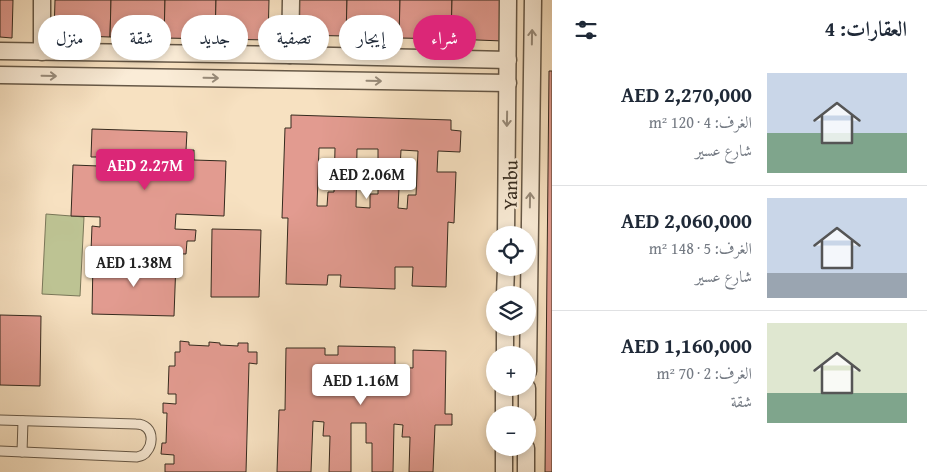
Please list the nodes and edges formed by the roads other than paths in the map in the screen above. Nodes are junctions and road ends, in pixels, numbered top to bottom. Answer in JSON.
{"nodes":[{"id":1,"x":42,"y":0,"type":"edge"},
{"id":2,"x":291,"y":0,"type":"edge"},
{"id":3,"x":508,"y":0,"type":"edge"},
{"id":4,"x":533,"y":0,"type":"edge"},
{"id":5,"x":42,"y":15,"type":"edge"},
{"id":6,"x":291,"y":15,"type":"edge"},
{"id":7,"x":0,"y":51,"type":"edge"},
{"id":8,"x":38,"y":52,"type":"edge"},
{"id":9,"x":101,"y":53,"type":"edge"},
{"id":10,"x":258,"y":55,"type":"edge"},
{"id":11,"x":329,"y":56,"type":"edge"},
{"id":12,"x":508,"y":60,"type":"junction"},
{"id":13,"x":0,"y":75,"type":"edge"},
{"id":14,"x":508,"y":83,"type":"junction"},
{"id":15,"x":506,"y":226,"type":"edge"},
{"id":16,"x":528,"y":346,"type":"edge"},
{"id":17,"x":0,"y":420,"type":"edge"},
{"id":18,"x":24,"y":421,"type":"junction"},
{"id":19,"x":0,"y":451,"type":"edge"},
{"id":20,"x":22,"y":452,"type":"junction"},
{"id":21,"x":504,"y":456,"type":"edge"},
{"id":22,"x":526,"y":456,"type":"edge"},
{"id":23,"x":504,"y":472,"type":"edge"},
{"id":24,"x":526,"y":472,"type":"edge"}],
"edges":[{"from":1,"to":5,"type":"street"},
{"from":2,"to":6,"type":"street"},
{"from":3,"to":12,"type":"street","name":"Yanbu"},
{"from":16,"to":4,"type":"street","name":"Yanbu","one_way":true},
{"from":7,"to":8,"type":"street"},
{"from":9,"to":10,"type":"street"},
{"from":11,"to":12,"type":"street"},
{"from":12,"to":14,"type":"street","name":"Yanbu"},
{"from":13,"to":14,"type":"street","one_way":true},
{"from":14,"to":15,"type":"street","name":"Yanbu","one_way":true},
{"from":17,"to":18,"type":"lane"},
{"from":18,"to":20,"type":"lane"},
{"from":18,"to":20,"type":"lane"},
{"from":19,"to":20,"type":"lane"},
{"from":21,"to":23,"type":"street"},
{"from":22,"to":24,"type":"street"}]}
